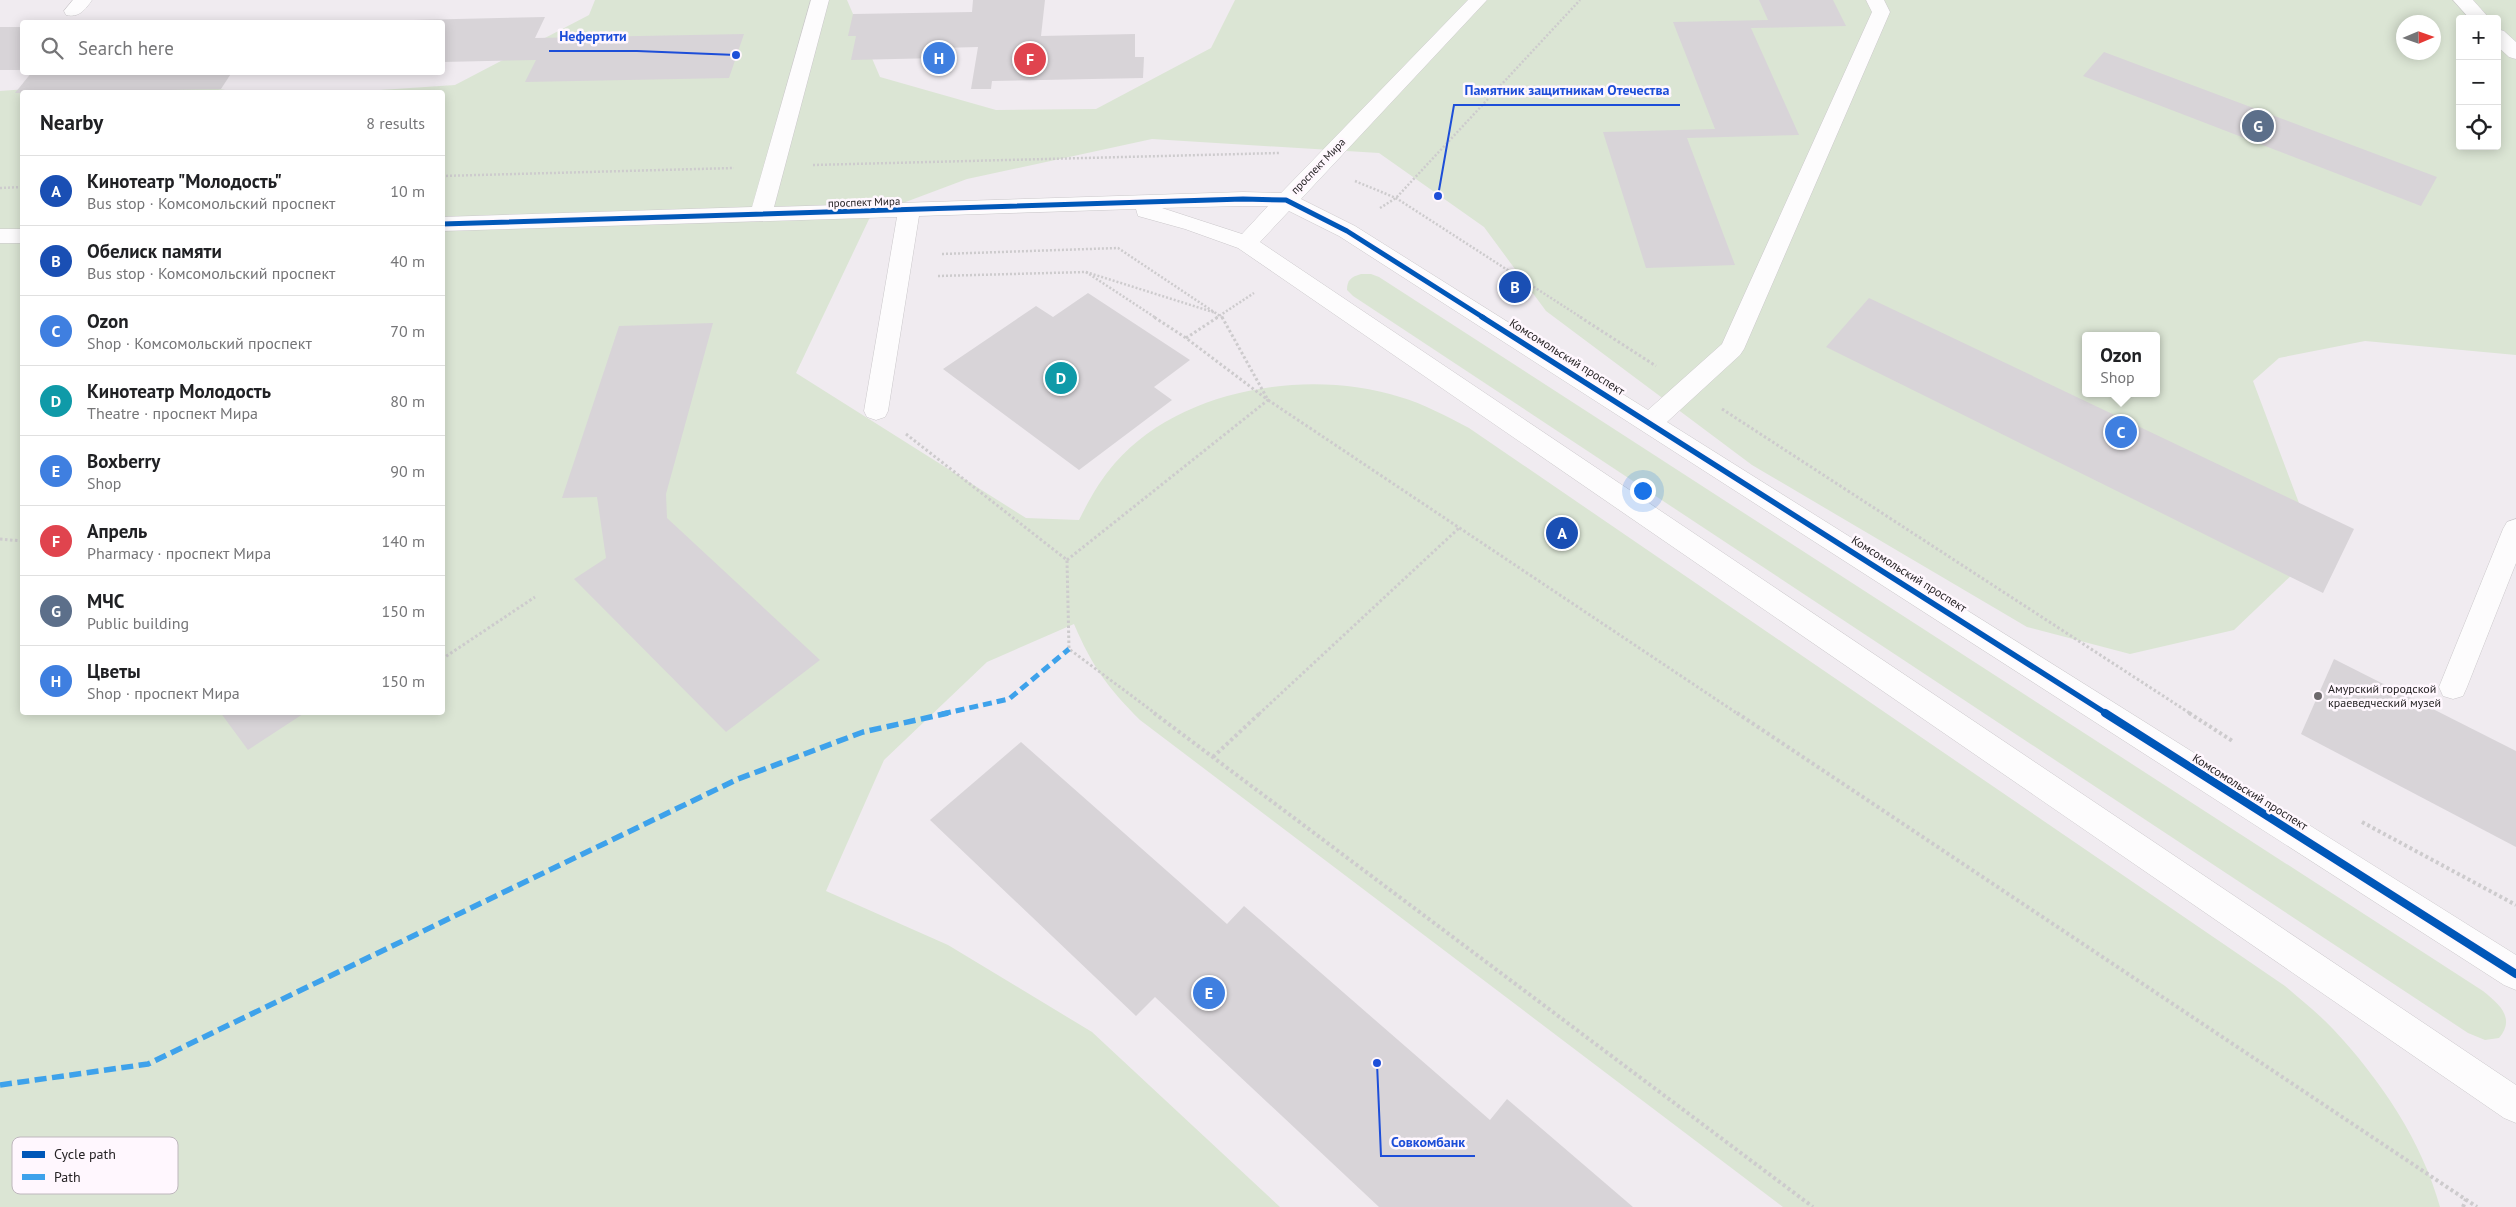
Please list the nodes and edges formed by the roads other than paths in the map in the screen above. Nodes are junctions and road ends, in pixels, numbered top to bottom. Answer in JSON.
{"nodes":[{"id":1,"x":820,"y":0,"type":"edge"},
{"id":2,"x":1478,"y":0,"type":"edge"},
{"id":3,"x":1875,"y":0,"type":"edge"},
{"id":4,"x":2462,"y":0,"type":"edge"},
{"id":5,"x":2477,"y":15,"type":"edge"},
{"id":6,"x":2501,"y":39,"type":"edge"},
{"id":7,"x":2516,"y":53,"type":"edge"},
{"id":8,"x":1286,"y":200,"type":"junction"},
{"id":9,"x":1123,"y":204,"type":"junction"},
{"id":10,"x":909,"y":210,"type":"junction"},
{"id":11,"x":761,"y":215,"type":"junction"},
{"id":12,"x":445,"y":224,"type":"edge"},
{"id":13,"x":0,"y":236,"type":"edge"},
{"id":14,"x":20,"y":236,"type":"edge"},
{"id":15,"x":1246,"y":243,"type":"junction"},
{"id":16,"x":876,"y":411,"type":"road end"},
{"id":17,"x":1650,"y":423,"type":"junction"},
{"id":18,"x":2516,"y":529,"type":"edge"},
{"id":19,"x":2453,"y":687,"type":"dead end"},
{"id":20,"x":2516,"y":974,"type":"edge"},
{"id":21,"x":2516,"y":1106,"type":"edge"}],
"edges":[{"from":1,"to":11,"type":"street"},
{"from":2,"to":8,"type":"street","name":"проспект Мира"},
{"from":3,"to":17,"type":"street"},
{"from":4,"to":5,"type":"street"},
{"from":6,"to":7,"type":"street"},
{"from":8,"to":9,"type":"street","name":"проспект Мира"},
{"from":8,"to":15,"type":"street"},
{"from":8,"to":17,"type":"street","name":"Комсомольский проспект"},
{"from":9,"to":10,"type":"street","name":"проспект Мира"},
{"from":9,"to":15,"type":"street"},
{"from":10,"to":11,"type":"street","name":"проспект Мира"},
{"from":10,"to":16,"type":"street"},
{"from":11,"to":12,"type":"street","name":"проспект Мира"},
{"from":13,"to":14,"type":"street"},
{"from":15,"to":21,"type":"street"},
{"from":17,"to":20,"type":"street","name":"Комсомольский проспект"},
{"from":18,"to":19,"type":"street"}]}
